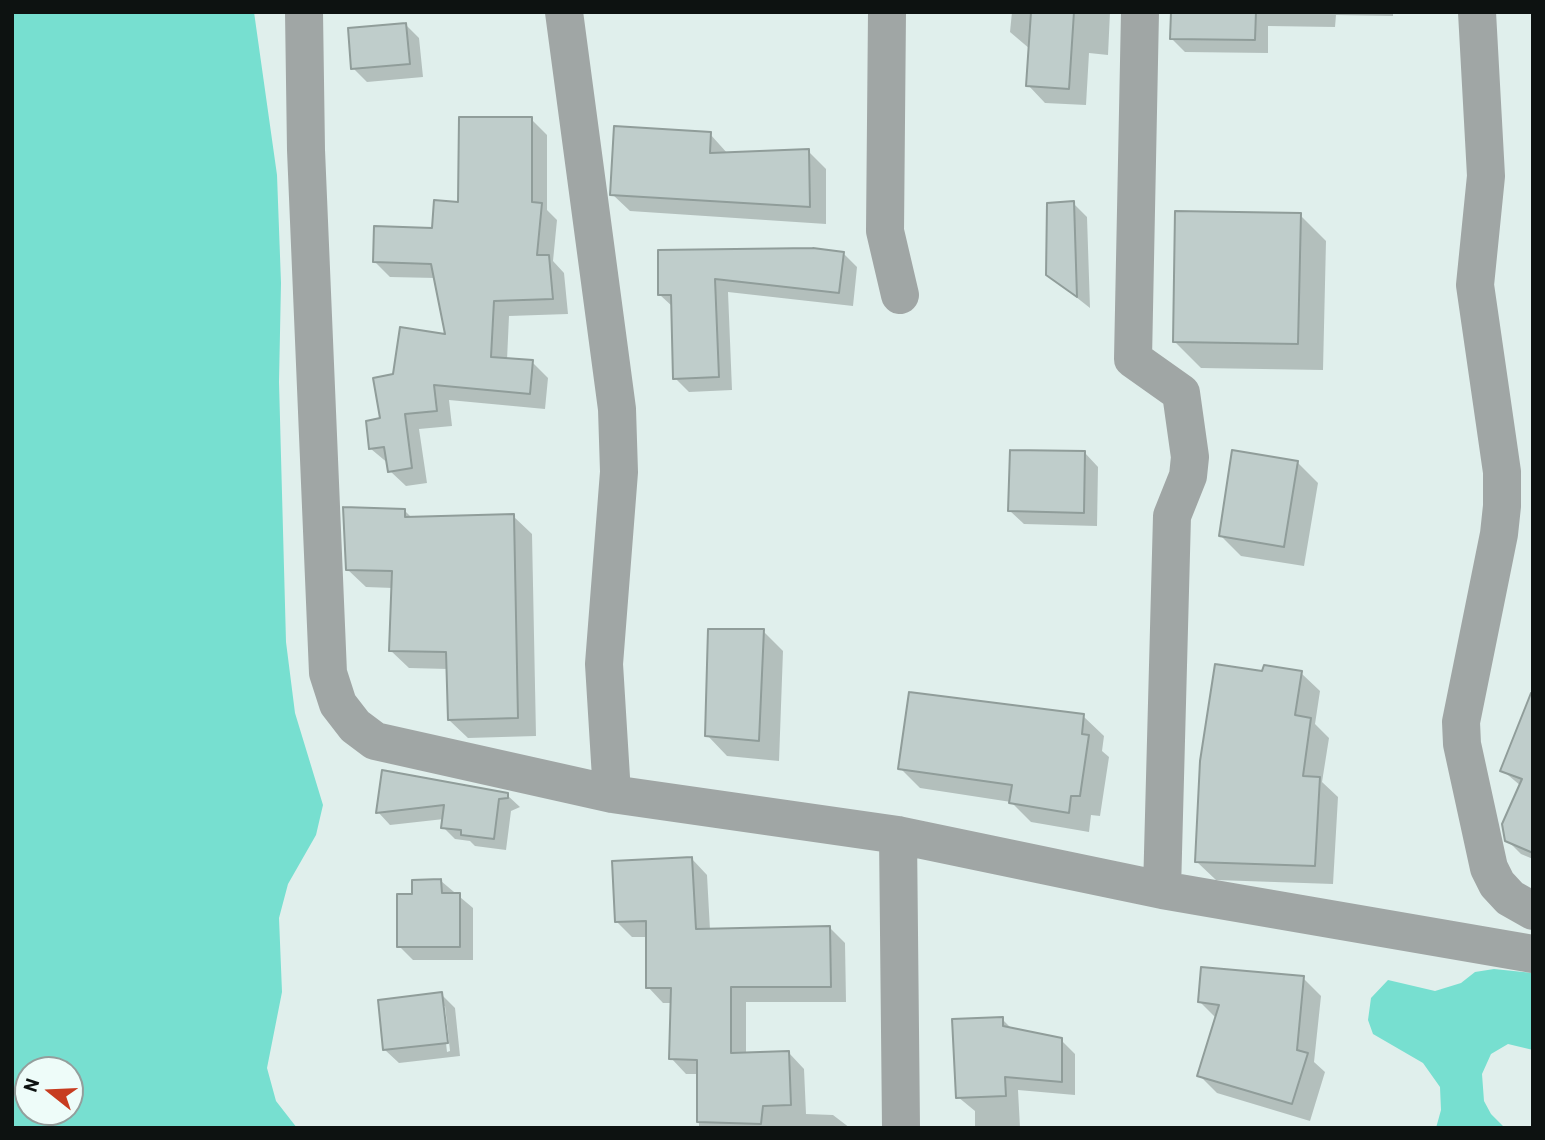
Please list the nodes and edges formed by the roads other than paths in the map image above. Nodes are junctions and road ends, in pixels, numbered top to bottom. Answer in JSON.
{"nodes":[{"id":1,"x":304,"y":12,"type":"edge"},
{"id":2,"x":564,"y":12,"type":"edge"},
{"id":3,"x":887,"y":12,"type":"edge"},
{"id":4,"x":1140,"y":12,"type":"edge"},
{"id":5,"x":1476,"y":12,"type":"edge"},
{"id":6,"x":900,"y":295,"type":"dead end"},
{"id":7,"x":612,"y":794,"type":"junction"},
{"id":8,"x":898,"y":835,"type":"junction"},
{"id":9,"x":1162,"y":890,"type":"junction"},
{"id":10,"x":1533,"y":911,"type":"edge"},
{"id":11,"x":1533,"y":954,"type":"edge"},
{"id":12,"x":901,"y":1128,"type":"edge"}],
"edges":[{"from":1,"to":7,"type":"street"},
{"from":2,"to":7,"type":"street"},
{"from":3,"to":6,"type":"street"},
{"from":4,"to":9,"type":"street"},
{"from":5,"to":10,"type":"street"},
{"from":7,"to":8,"type":"street"},
{"from":8,"to":9,"type":"street"},
{"from":8,"to":12,"type":"street"},
{"from":9,"to":11,"type":"street"}]}
